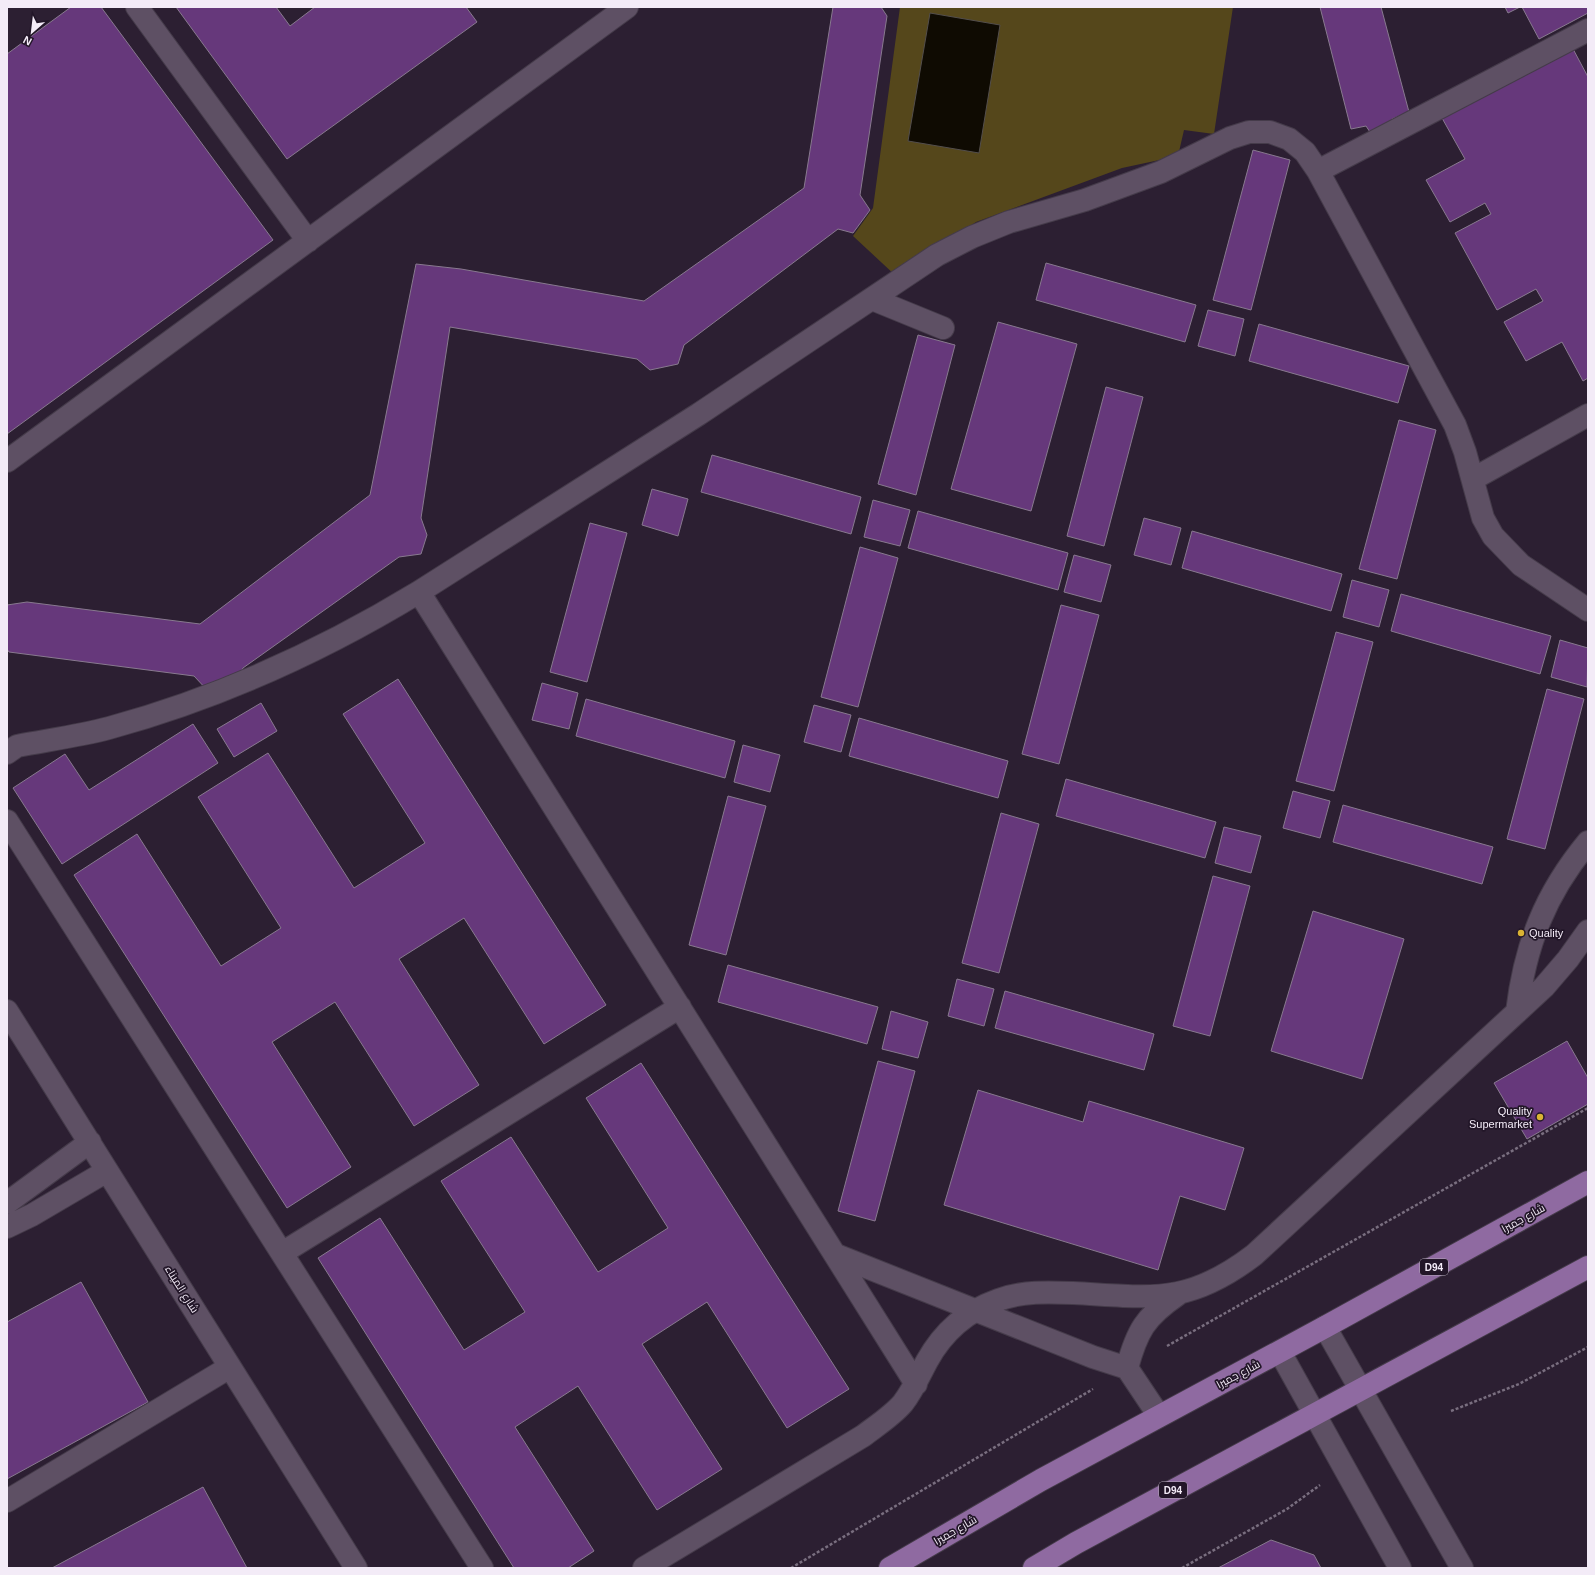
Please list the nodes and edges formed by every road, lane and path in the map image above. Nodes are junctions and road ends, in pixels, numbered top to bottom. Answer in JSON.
{"nodes":[{"id":1,"x":137,"y":7,"type":"edge"},
{"id":2,"x":627,"y":7,"type":"edge"},
{"id":3,"x":1588,"y":30,"type":"edge"},
{"id":4,"x":1318,"y":171,"type":"junction"},
{"id":5,"x":308,"y":241,"type":"junction"},
{"id":6,"x":872,"y":299,"type":"junction"},
{"id":7,"x":943,"y":328,"type":"dead end"},
{"id":8,"x":1588,"y":415,"type":"edge"},
{"id":9,"x":7,"y":461,"type":"edge"},
{"id":10,"x":1473,"y":480,"type":"junction"},
{"id":11,"x":419,"y":592,"type":"junction"},
{"id":12,"x":1588,"y":610,"type":"edge"},
{"id":13,"x":7,"y":752,"type":"edge"},
{"id":14,"x":7,"y":821,"type":"edge"},
{"id":15,"x":1588,"y":842,"type":"edge"},
{"id":16,"x":1588,"y":931,"type":"edge"},
{"id":17,"x":680,"y":1007,"type":"junction"},
{"id":18,"x":7,"y":1011,"type":"edge"},
{"id":19,"x":1517,"y":1012,"type":"junction"},
{"id":20,"x":1588,"y":1108,"type":"edge"},
{"id":21,"x":90,"y":1142,"type":"junction"},
{"id":22,"x":107,"y":1171,"type":"junction"},
{"id":23,"x":1588,"y":1182,"type":"edge"},
{"id":24,"x":7,"y":1202,"type":"edge"},
{"id":25,"x":7,"y":1227,"type":"edge"},
{"id":26,"x":282,"y":1253,"type":"junction"},
{"id":27,"x":836,"y":1255,"type":"junction"},
{"id":28,"x":1588,"y":1267,"type":"edge"},
{"id":29,"x":1177,"y":1295,"type":"junction"},
{"id":30,"x":975,"y":1310,"type":"junction"},
{"id":31,"x":1325,"y":1327,"type":"junction"},
{"id":32,"x":1588,"y":1347,"type":"edge"},
{"id":33,"x":1280,"y":1352,"type":"junction"},
{"id":34,"x":230,"y":1367,"type":"junction"},
{"id":35,"x":1127,"y":1368,"type":"junction"},
{"id":36,"x":916,"y":1384,"type":"junction"},
{"id":37,"x":1360,"y":1390,"type":"junction"},
{"id":38,"x":1451,"y":1411,"type":"dead end"},
{"id":39,"x":1314,"y":1414,"type":"junction"},
{"id":40,"x":1159,"y":1416,"type":"junction"},
{"id":41,"x":1342,"y":1466,"type":"junction"},
{"id":42,"x":7,"y":1501,"type":"edge"},
{"id":43,"x":356,"y":1568,"type":"edge"},
{"id":44,"x":482,"y":1568,"type":"edge"},
{"id":45,"x":644,"y":1568,"type":"edge"},
{"id":46,"x":791,"y":1568,"type":"edge"},
{"id":47,"x":890,"y":1568,"type":"edge"},
{"id":48,"x":1034,"y":1568,"type":"edge"},
{"id":49,"x":1182,"y":1568,"type":"edge"},
{"id":50,"x":1400,"y":1568,"type":"edge"},
{"id":51,"x":1462,"y":1568,"type":"edge"}],
"edges":[{"from":1,"to":5,"type":"street"},
{"from":2,"to":5,"type":"street"},
{"from":3,"to":4,"type":"street"},
{"from":4,"to":6,"type":"street"},
{"from":4,"to":10,"type":"street"},
{"from":5,"to":9,"type":"street"},
{"from":6,"to":7,"type":"street"},
{"from":6,"to":11,"type":"street"},
{"from":8,"to":10,"type":"street"},
{"from":10,"to":12,"type":"street"},
{"from":11,"to":13,"type":"street"},
{"from":11,"to":17,"type":"street"},
{"from":14,"to":26,"type":"street"},
{"from":15,"to":19,"type":"street"},
{"from":16,"to":19,"type":"street"},
{"from":17,"to":26,"type":"street"},
{"from":17,"to":27,"type":"street"},
{"from":18,"to":21,"type":"street","name":"شارع الميناء"},
{"from":19,"to":29,"type":"street"},
{"from":20,"to":35,"type":"path"},
{"from":21,"to":22,"type":"street","name":"شارع الميناء"},
{"from":21,"to":24,"type":"street"},
{"from":22,"to":25,"type":"street"},
{"from":22,"to":34,"type":"street","name":"شارع الميناء"},
{"from":23,"to":31,"type":"main road","name":"شارع جميرا","number":"D94"},
{"from":26,"to":44,"type":"street"},
{"from":27,"to":30,"type":"street"},
{"from":27,"to":36,"type":"street"},
{"from":28,"to":37,"type":"main road","number":"D94"},
{"from":29,"to":30,"type":"street"},
{"from":29,"to":35,"type":"street"},
{"from":30,"to":35,"type":"street"},
{"from":30,"to":36,"type":"street"},
{"from":31,"to":33,"type":"main road","name":"شارع جميرا","number":"D94"},
{"from":31,"to":37,"type":"street"},
{"from":32,"to":38,"type":"path"},
{"from":33,"to":39,"type":"street"},
{"from":33,"to":40,"type":"main road","name":"شارع جميرا","number":"D94"},
{"from":34,"to":42,"type":"street"},
{"from":34,"to":43,"type":"street","name":"شارع الميناء"},
{"from":35,"to":40,"type":"street"},
{"from":35,"to":46,"type":"path"},
{"from":36,"to":45,"type":"street"},
{"from":37,"to":39,"type":"main road","number":"D94"},
{"from":37,"to":51,"type":"street"},
{"from":39,"to":41,"type":"street"},
{"from":39,"to":48,"type":"main road","number":"D94"},
{"from":40,"to":47,"type":"main road","name":"شارع جميرا","number":"D94"},
{"from":41,"to":49,"type":"path"},
{"from":41,"to":50,"type":"street"}]}
